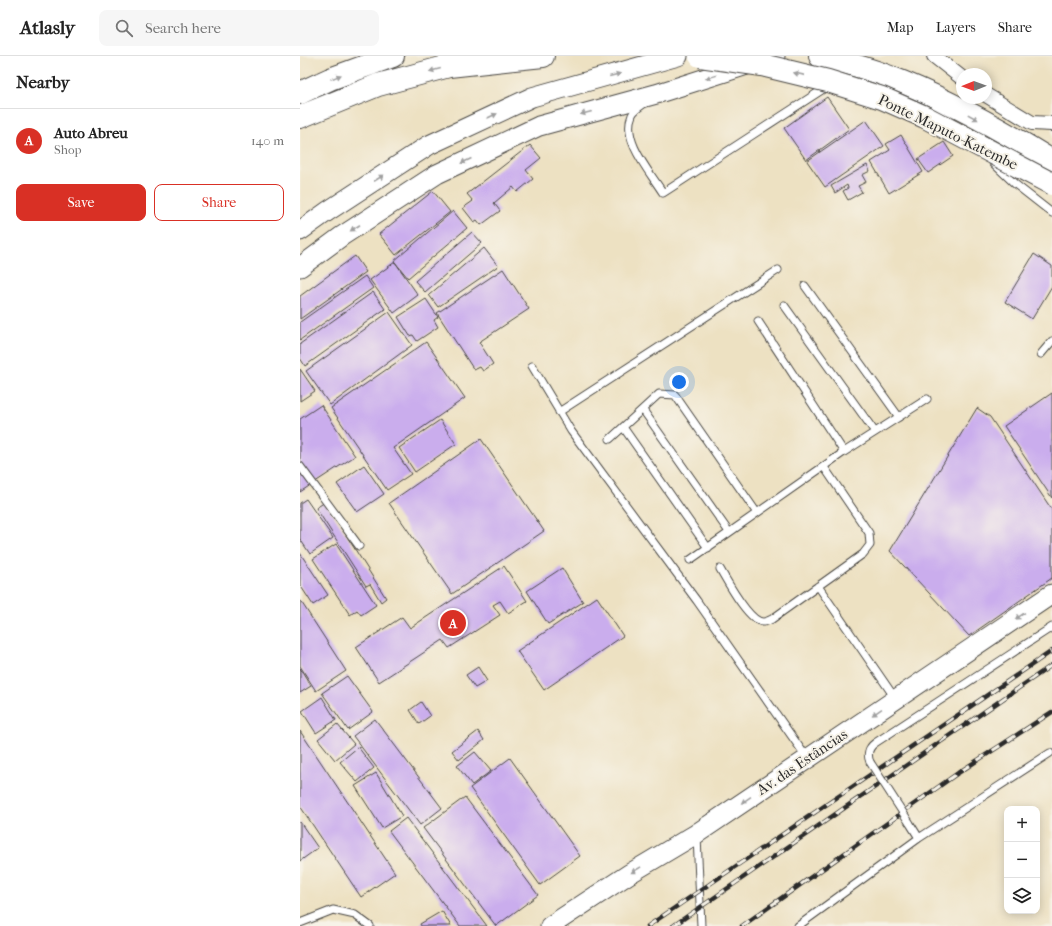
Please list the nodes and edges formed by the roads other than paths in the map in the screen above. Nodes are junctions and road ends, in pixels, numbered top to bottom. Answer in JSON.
{"nodes":[{"id":1,"x":394,"y":56,"type":"edge"},
{"id":2,"x":543,"y":56,"type":"edge"},
{"id":3,"x":678,"y":56,"type":"edge"},
{"id":4,"x":700,"y":56,"type":"edge"},
{"id":5,"x":774,"y":56,"type":"edge"},
{"id":6,"x":820,"y":56,"type":"edge"},
{"id":7,"x":934,"y":56,"type":"edge"},
{"id":8,"x":956,"y":73,"type":"edge"},
{"id":9,"x":865,"y":84,"type":"dead end"},
{"id":10,"x":300,"y":93,"type":"edge"},
{"id":11,"x":656,"y":94,"type":"junction"},
{"id":12,"x":992,"y":99,"type":"edge"},
{"id":13,"x":930,"y":104,"type":"dead end"},
{"id":14,"x":300,"y":118,"type":"edge"},
{"id":15,"x":1052,"y":124,"type":"edge"},
{"id":16,"x":1052,"y":161,"type":"edge"},
{"id":17,"x":1052,"y":184,"type":"edge"},
{"id":18,"x":1052,"y":213,"type":"edge"},
{"id":19,"x":300,"y":231,"type":"edge"},
{"id":20,"x":300,"y":267,"type":"edge"},
{"id":21,"x":778,"y":270,"type":"dead end"},
{"id":22,"x":805,"y":286,"type":"dead end"},
{"id":23,"x":784,"y":305,"type":"dead end"},
{"id":24,"x":758,"y":321,"type":"dead end"},
{"id":25,"x":1052,"y":341,"type":"edge"},
{"id":26,"x":1041,"y":354,"type":"dead end"},
{"id":27,"x":532,"y":366,"type":"dead end"},
{"id":28,"x":927,"y":399,"type":"dead end"},
{"id":29,"x":643,"y":410,"type":"junction"},
{"id":30,"x":560,"y":412,"type":"junction"},
{"id":31,"x":899,"y":417,"type":"junction"},
{"id":32,"x":623,"y":427,"type":"junction"},
{"id":33,"x":875,"y":432,"type":"junction"},
{"id":34,"x":610,"y":439,"type":"dead end"},
{"id":35,"x":844,"y":452,"type":"junction"},
{"id":36,"x":300,"y":466,"type":"edge"},
{"id":37,"x":824,"y":467,"type":"junction"},
{"id":38,"x":757,"y":513,"type":"junction"},
{"id":39,"x":729,"y":532,"type":"junction"},
{"id":40,"x":359,"y":546,"type":"dead end"},
{"id":41,"x":708,"y":548,"type":"junction"},
{"id":42,"x":690,"y":560,"type":"dead end"},
{"id":43,"x":720,"y":570,"type":"dead end"},
{"id":44,"x":818,"y":586,"type":"junction"},
{"id":45,"x":1052,"y":594,"type":"edge"},
{"id":46,"x":1052,"y":627,"type":"edge"},
{"id":47,"x":896,"y":699,"type":"junction"},
{"id":48,"x":1050,"y":753,"type":"dead end"},
{"id":49,"x":807,"y":758,"type":"junction"},
{"id":50,"x":696,"y":834,"type":"junction"},
{"id":51,"x":919,"y":838,"type":"junction"},
{"id":52,"x":300,"y":922,"type":"edge"},
{"id":53,"x":370,"y":926,"type":"edge"},
{"id":54,"x":550,"y":926,"type":"edge"},
{"id":55,"x":701,"y":926,"type":"edge"},
{"id":56,"x":798,"y":926,"type":"edge"}],
"edges":[{"from":10,"to":1,"type":"highway","one_way":true},
{"from":2,"to":14,"type":"highway","one_way":true},
{"from":19,"to":3,"type":"main road","one_way":true},
{"from":17,"to":4,"type":"highway","name":"Ponte Maputo-Katembe","one_way":true,"bridge":true},
{"from":5,"to":11,"type":"main road","one_way":true},
{"from":6,"to":16,"type":"highway","name":"Ponte Maputo-Katembe","one_way":true},
{"from":7,"to":8,"type":"street"},
{"from":9,"to":11,"type":"lane"},
{"from":11,"to":20,"type":"main road","one_way":true},
{"from":12,"to":15,"type":"street"},
{"from":13,"to":18,"type":"lane"},
{"from":21,"to":30,"type":"lane"},
{"from":22,"to":31,"type":"lane"},
{"from":23,"to":33,"type":"lane"},
{"from":24,"to":35,"type":"lane"},
{"from":25,"to":26,"type":"lane"},
{"from":27,"to":30,"type":"lane"},
{"from":28,"to":31,"type":"lane"},
{"from":29,"to":32,"type":"lane"},
{"from":29,"to":38,"type":"lane"},
{"from":29,"to":39,"type":"lane"},
{"from":30,"to":49,"type":"lane"},
{"from":31,"to":33,"type":"lane"},
{"from":32,"to":34,"type":"lane"},
{"from":32,"to":41,"type":"lane"},
{"from":33,"to":35,"type":"lane"},
{"from":35,"to":37,"type":"lane"},
{"from":36,"to":40,"type":"lane"},
{"from":37,"to":38,"type":"lane"},
{"from":37,"to":44,"type":"lane"},
{"from":38,"to":39,"type":"lane"},
{"from":39,"to":41,"type":"lane"},
{"from":41,"to":42,"type":"lane"},
{"from":43,"to":44,"type":"lane"},
{"from":44,"to":47,"type":"lane"},
{"from":45,"to":47,"type":"main road","name":"Av. das Estâncias","one_way":true},
{"from":46,"to":51,"type":"lane","bridge":true},
{"from":47,"to":49,"type":"main road","name":"Av. das Estâncias","one_way":true},
{"from":48,"to":51,"type":"lane"},
{"from":49,"to":50,"type":"main road","name":"Av. das Estâncias","one_way":true},
{"from":50,"to":54,"type":"main road","name":"Av. das Estâncias","one_way":true},
{"from":50,"to":55,"type":"lane"},
{"from":51,"to":56,"type":"lane"},
{"from":52,"to":53,"type":"lane"}]}
